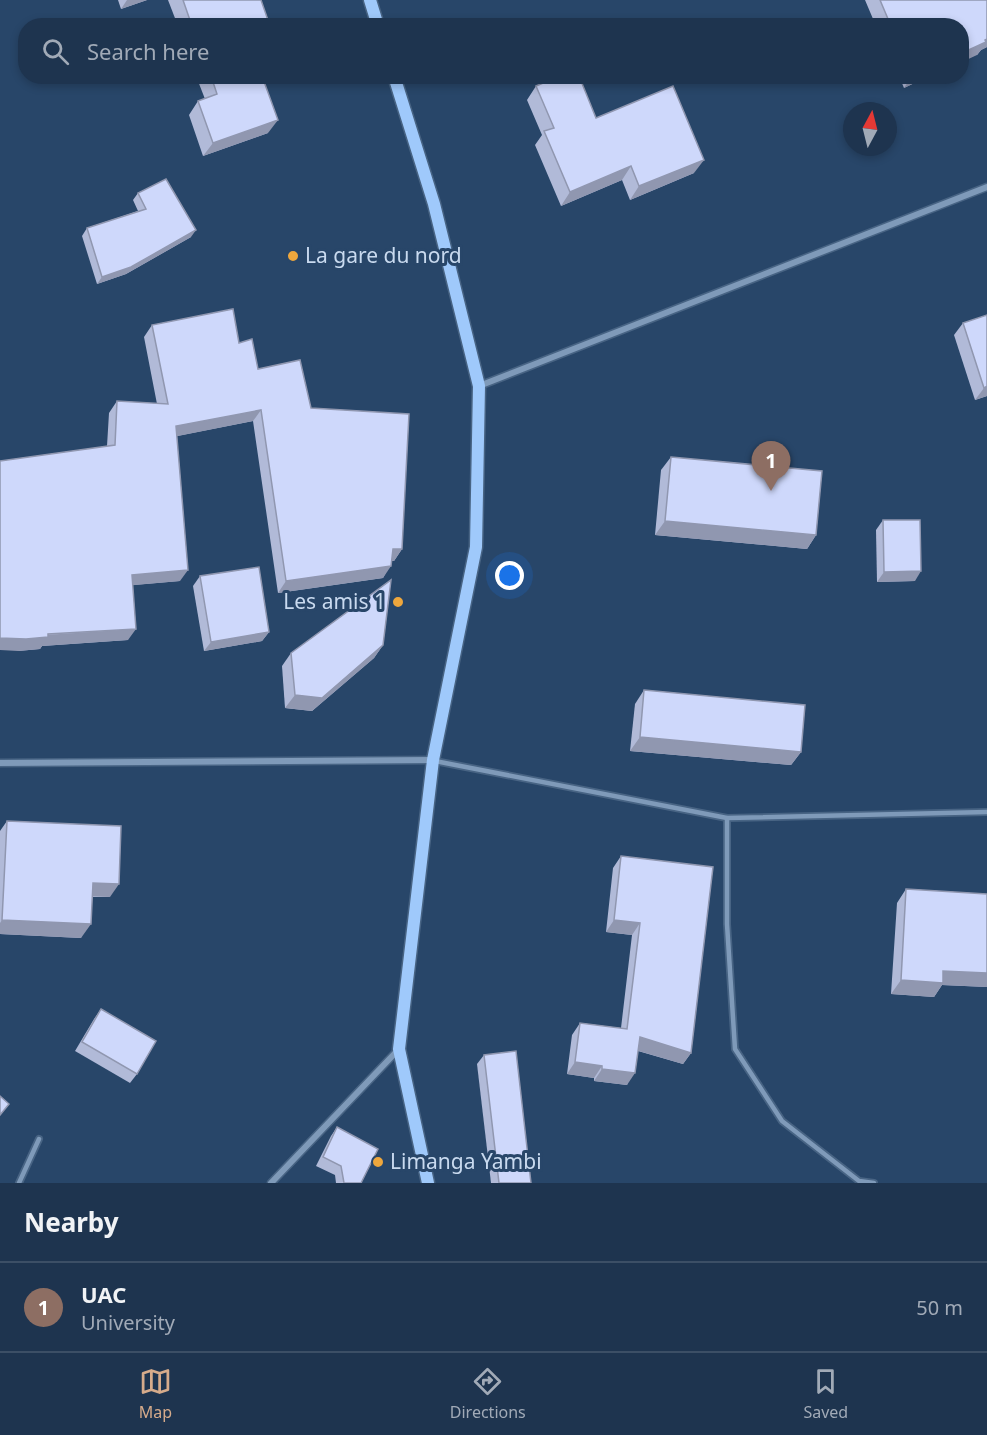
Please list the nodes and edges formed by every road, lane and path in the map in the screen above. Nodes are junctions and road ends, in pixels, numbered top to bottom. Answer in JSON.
{"nodes":[{"id":1,"x":370,"y":0,"type":"edge"},
{"id":2,"x":376,"y":18,"type":"edge"},
{"id":3,"x":396,"y":84,"type":"edge"},
{"id":4,"x":987,"y":187,"type":"edge"},
{"id":5,"x":479,"y":386,"type":"junction"},
{"id":6,"x":433,"y":760,"type":"junction"},
{"id":7,"x":0,"y":763,"type":"edge"},
{"id":8,"x":987,"y":812,"type":"edge"},
{"id":9,"x":727,"y":818,"type":"junction"},
{"id":10,"x":399,"y":1049,"type":"junction"},
{"id":11,"x":39,"y":1139,"type":"dead end"},
{"id":12,"x":19,"y":1183,"type":"edge"},
{"id":13,"x":271,"y":1183,"type":"edge"},
{"id":14,"x":428,"y":1183,"type":"edge"},
{"id":15,"x":874,"y":1183,"type":"edge"}],
"edges":[{"from":1,"to":2,"type":"street"},
{"from":3,"to":5,"type":"street"},
{"from":4,"to":5,"type":"street"},
{"from":5,"to":6,"type":"street"},
{"from":6,"to":7,"type":"street"},
{"from":6,"to":9,"type":"lane"},
{"from":6,"to":10,"type":"street"},
{"from":8,"to":9,"type":"lane"},
{"from":9,"to":15,"type":"lane"},
{"from":10,"to":13,"type":"street"},
{"from":10,"to":14,"type":"street"},
{"from":11,"to":12,"type":"lane"}]}
